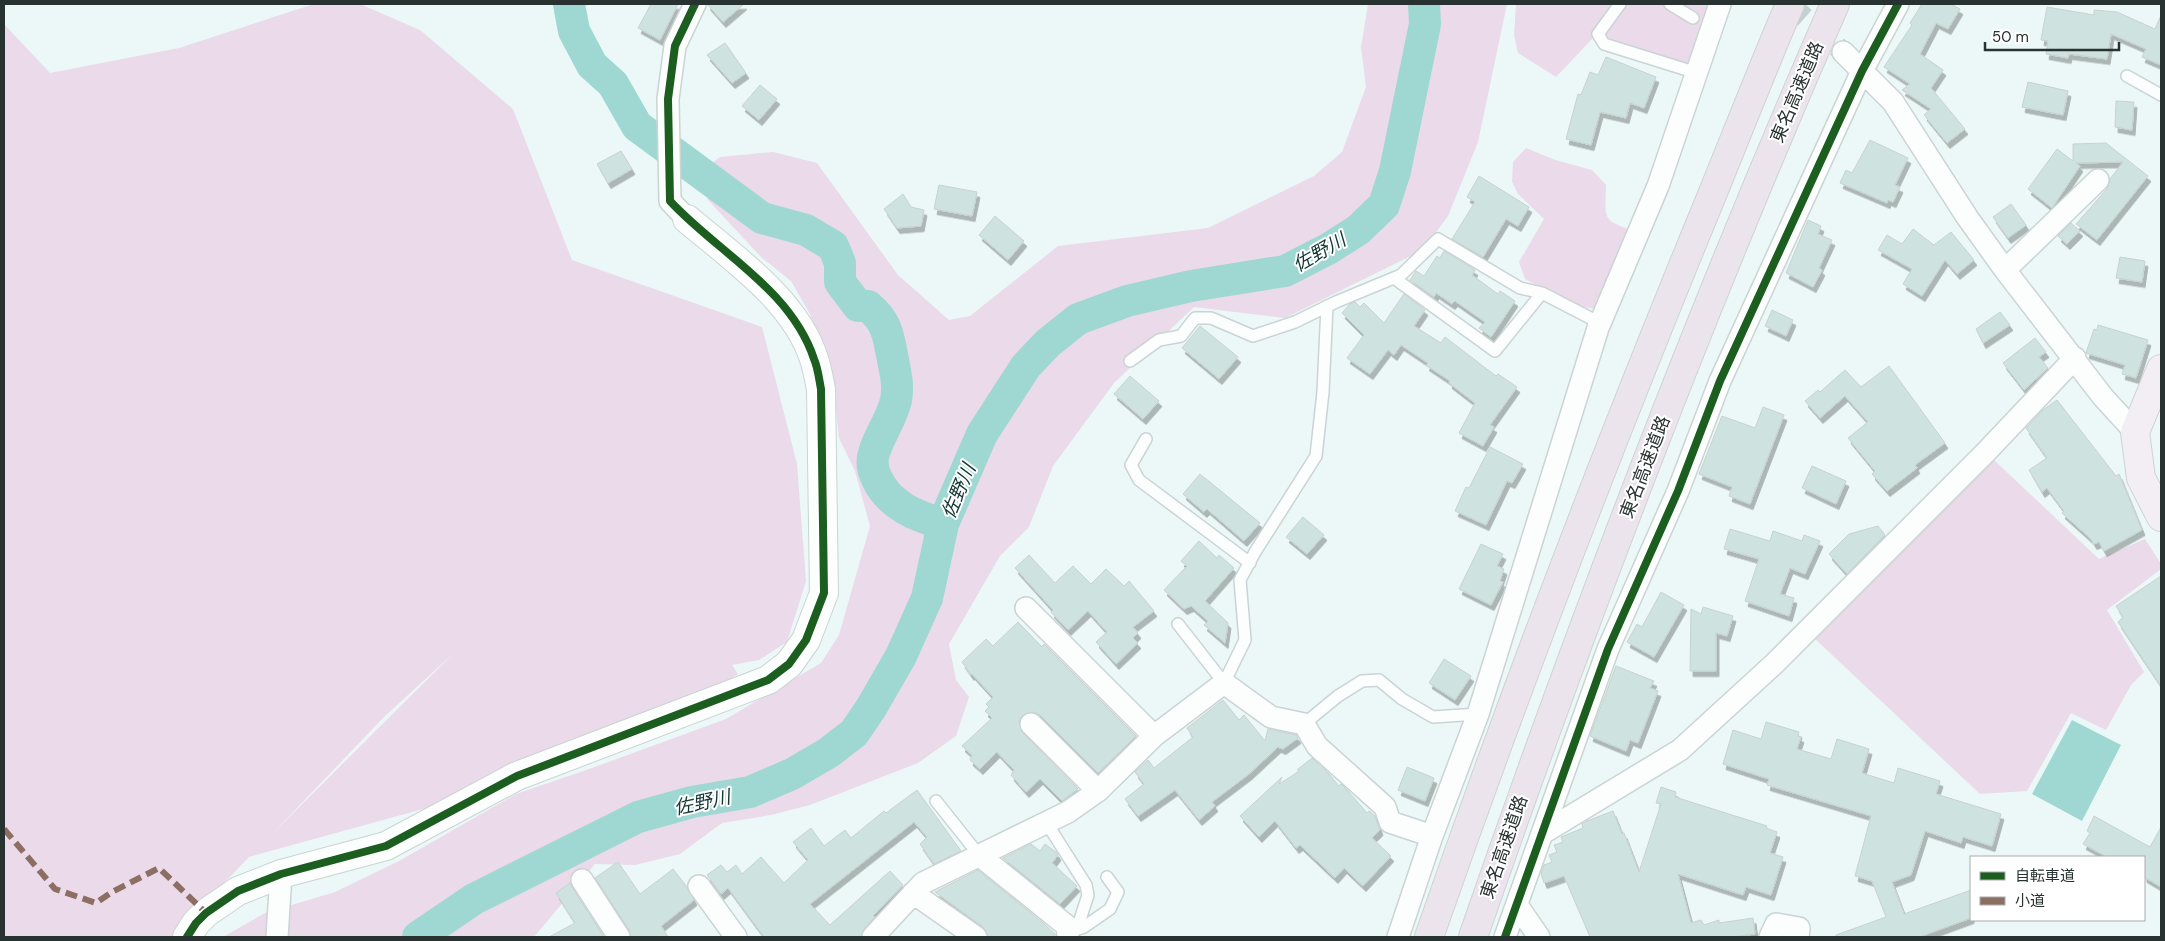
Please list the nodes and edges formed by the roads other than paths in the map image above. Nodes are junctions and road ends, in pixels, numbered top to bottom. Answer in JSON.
{"nodes":[{"id":1,"x":695,"y":4,"type":"edge"},
{"id":2,"x":1620,"y":4,"type":"edge"},
{"id":3,"x":1670,"y":4,"type":"edge"},
{"id":4,"x":1720,"y":4,"type":"edge"},
{"id":5,"x":1784,"y":4,"type":"edge"},
{"id":6,"x":1790,"y":4,"type":"edge"},
{"id":7,"x":1835,"y":4,"type":"edge"},
{"id":8,"x":1898,"y":4,"type":"edge"},
{"id":9,"x":1693,"y":18,"type":"dead end"},
{"id":10,"x":1774,"y":41,"type":"junction"},
{"id":11,"x":1843,"y":52,"type":"tunnel mouth"},
{"id":12,"x":1862,"y":72,"type":"junction"},
{"id":13,"x":1697,"y":73,"type":"junction"},
{"id":14,"x":2127,"y":76,"type":"dead end"},
{"id":15,"x":2161,"y":95,"type":"edge"},
{"id":16,"x":2098,"y":180,"type":"dead end"},
{"id":17,"x":687,"y":220,"type":"joint"},
{"id":18,"x":2005,"y":270,"type":"junction"},
{"id":19,"x":1394,"y":278,"type":"junction"},
{"id":20,"x":1542,"y":293,"type":"junction"},
{"id":21,"x":1327,"y":306,"type":"junction"},
{"id":22,"x":1600,"y":323,"type":"junction"},
{"id":23,"x":2075,"y":358,"type":"junction"},
{"id":24,"x":1130,"y":361,"type":"dead end"},
{"id":25,"x":2161,"y":369,"type":"edge"},
{"id":26,"x":2135,"y":432,"type":"junction"},
{"id":27,"x":1146,"y":440,"type":"dead end"},
{"id":28,"x":2159,"y":509,"type":"edge"},
{"id":29,"x":1250,"y":562,"type":"junction"},
{"id":30,"x":1026,"y":608,"type":"dead end"},
{"id":31,"x":1178,"y":624,"type":"dead end"},
{"id":32,"x":1224,"y":683,"type":"junction"},
{"id":33,"x":1478,"y":714,"type":"junction"},
{"id":34,"x":1031,"y":724,"type":"dead end"},
{"id":35,"x":1304,"y":724,"type":"junction"},
{"id":36,"x":1154,"y":736,"type":"junction"},
{"id":37,"x":1098,"y":791,"type":"junction"},
{"id":38,"x":936,"y":801,"type":"dead end"},
{"id":39,"x":1046,"y":822,"type":"junction"},
{"id":40,"x":1542,"y":833,"type":"junction"},
{"id":41,"x":1432,"y":836,"type":"junction"},
{"id":42,"x":980,"y":855,"type":"junction"},
{"id":43,"x":281,"y":874,"type":"junction"},
{"id":44,"x":1107,"y":877,"type":"dead end"},
{"id":45,"x":582,"y":880,"type":"dead end"},
{"id":46,"x":699,"y":886,"type":"dead end"},
{"id":47,"x":914,"y":893,"type":"junction"},
{"id":48,"x":1517,"y":906,"type":"junction"},
{"id":49,"x":277,"y":928,"type":"edge"},
{"id":50,"x":1071,"y":933,"type":"edge"},
{"id":51,"x":187,"y":937,"type":"edge"},
{"id":52,"x":619,"y":937,"type":"edge"},
{"id":53,"x":736,"y":937,"type":"edge"},
{"id":54,"x":873,"y":937,"type":"edge"},
{"id":55,"x":976,"y":937,"type":"edge"},
{"id":56,"x":1398,"y":937,"type":"edge"},
{"id":57,"x":1429,"y":937,"type":"edge"},
{"id":58,"x":1473,"y":937,"type":"edge"},
{"id":59,"x":1505,"y":937,"type":"edge"},
{"id":60,"x":1540,"y":937,"type":"edge"},
{"id":61,"x":1770,"y":937,"type":"edge"},
{"id":62,"x":1798,"y":937,"type":"edge"}],
"edges":[{"from":1,"to":17,"type":"street"},
{"from":2,"to":13,"type":"lane"},
{"from":3,"to":9,"type":"lane"},
{"from":4,"to":13,"type":"street"},
{"from":5,"to":10,"type":"lane"},
{"from":6,"to":10,"type":"highway"},
{"from":7,"to":58,"type":"highway","name":"東名高速道路"},
{"from":8,"to":12,"type":"street"},
{"from":10,"to":57,"type":"highway"},
{"from":11,"to":12,"type":"street"},
{"from":12,"to":18,"type":"street"},
{"from":12,"to":40,"type":"street"},
{"from":13,"to":22,"type":"street"},
{"from":14,"to":15,"type":"lane"},
{"from":16,"to":18,"type":"street"},
{"from":17,"to":43,"type":"street"},
{"from":18,"to":23,"type":"street"},
{"from":19,"to":20,"type":"lane"},
{"from":19,"to":20,"type":"lane"},
{"from":19,"to":21,"type":"lane"},
{"from":20,"to":22,"type":"lane"},
{"from":21,"to":24,"type":"lane"},
{"from":21,"to":29,"type":"lane"},
{"from":22,"to":33,"type":"street"},
{"from":23,"to":26,"type":"street"},
{"from":23,"to":40,"type":"street"},
{"from":25,"to":26,"type":"main road"},
{"from":26,"to":28,"type":"main road"},
{"from":27,"to":29,"type":"lane"},
{"from":29,"to":32,"type":"lane"},
{"from":30,"to":36,"type":"street"},
{"from":31,"to":32,"type":"lane"},
{"from":32,"to":35,"type":"street"},
{"from":32,"to":36,"type":"street"},
{"from":33,"to":35,"type":"lane"},
{"from":33,"to":41,"type":"street"},
{"from":34,"to":37,"type":"street"},
{"from":35,"to":41,"type":"street"},
{"from":36,"to":37,"type":"street"},
{"from":37,"to":39,"type":"street"},
{"from":38,"to":42,"type":"lane"},
{"from":39,"to":42,"type":"street"},
{"from":39,"to":50,"type":"lane"},
{"from":40,"to":48,"type":"street"},
{"from":41,"to":56,"type":"street"},
{"from":42,"to":47,"type":"street"},
{"from":42,"to":50,"type":"street"},
{"from":43,"to":49,"type":"street"},
{"from":43,"to":51,"type":"street"},
{"from":44,"to":50,"type":"lane"},
{"from":45,"to":52,"type":"street"},
{"from":46,"to":53,"type":"street"},
{"from":47,"to":54,"type":"street"},
{"from":47,"to":55,"type":"street"},
{"from":48,"to":59,"type":"street"},
{"from":48,"to":60,"type":"street"},
{"from":61,"to":62,"type":"street"}]}
